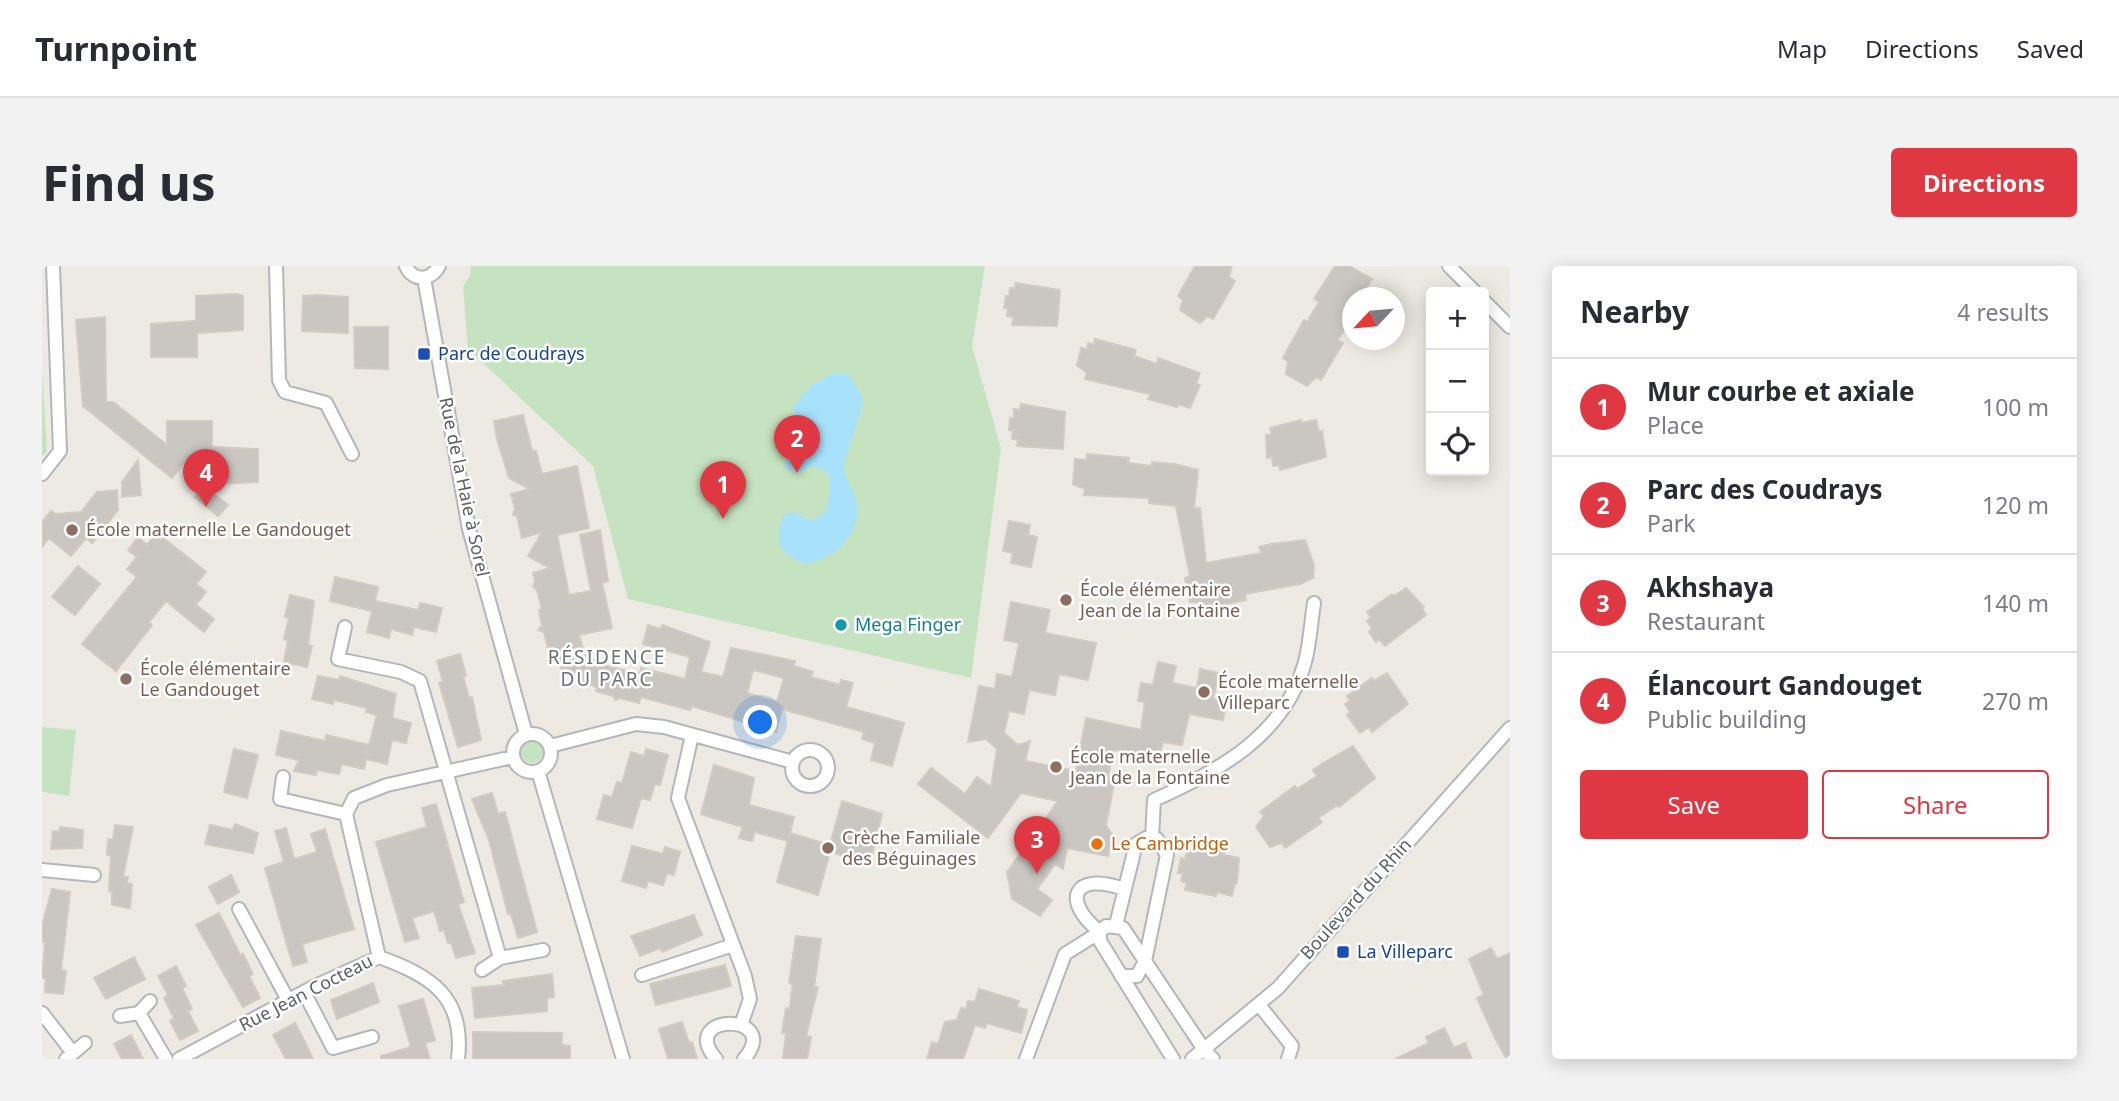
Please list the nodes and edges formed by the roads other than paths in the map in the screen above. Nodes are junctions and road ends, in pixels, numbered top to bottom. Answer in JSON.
{"nodes":[{"id":1,"x":53,"y":266,"type":"edge"},
{"id":2,"x":276,"y":266,"type":"edge"},
{"id":3,"x":406,"y":266,"type":"edge"},
{"id":4,"x":439,"y":266,"type":"edge"},
{"id":5,"x":1449,"y":266,"type":"edge"},
{"id":6,"x":424,"y":278,"type":"junction"},
{"id":7,"x":1470,"y":287,"type":"edge"},
{"id":8,"x":1489,"y":306,"type":"edge"},
{"id":9,"x":1510,"y":327,"type":"edge"},
{"id":10,"x":352,"y":454,"type":"dead end"},
{"id":11,"x":42,"y":474,"type":"edge"},
{"id":12,"x":1314,"y":603,"type":"dead end"},
{"id":13,"x":345,"y":627,"type":"dead end"},
{"id":14,"x":1510,"y":728,"type":"edge"},
{"id":15,"x":526,"y":734,"type":"junction"},
{"id":16,"x":692,"y":735,"type":"junction"},
{"id":17,"x":550,"y":747,"type":"junction"},
{"id":18,"x":513,"y":757,"type":"junction"},
{"id":19,"x":793,"y":762,"type":"dead end"},
{"id":20,"x":448,"y":770,"type":"junction"},
{"id":21,"x":538,"y":771,"type":"junction"},
{"id":22,"x":283,"y":777,"type":"dead end"},
{"id":23,"x":346,"y":814,"type":"junction"},
{"id":24,"x":1152,"y":838,"type":"junction"},
{"id":25,"x":42,"y":870,"type":"edge"},
{"id":26,"x":94,"y":875,"type":"dead end"},
{"id":27,"x":1124,"y":889,"type":"junction"},
{"id":28,"x":239,"y":909,"type":"dead end"},
{"id":29,"x":1116,"y":925,"type":"junction"},
{"id":30,"x":1100,"y":932,"type":"junction"},
{"id":31,"x":733,"y":945,"type":"junction"},
{"id":32,"x":543,"y":950,"type":"dead end"},
{"id":33,"x":379,"y":957,"type":"junction"},
{"id":34,"x":500,"y":958,"type":"junction"},
{"id":35,"x":1145,"y":961,"type":"junction"},
{"id":36,"x":482,"y":970,"type":"dead end"},
{"id":37,"x":642,"y":975,"type":"dead end"},
{"id":38,"x":1121,"y":976,"type":"junction"},
{"id":39,"x":304,"y":992,"type":"junction"},
{"id":40,"x":288,"y":1000,"type":"junction"},
{"id":41,"x":150,"y":1001,"type":"dead end"},
{"id":42,"x":1260,"y":1006,"type":"junction"},
{"id":43,"x":42,"y":1013,"type":"edge"},
{"id":44,"x":139,"y":1013,"type":"junction"},
{"id":45,"x":120,"y":1016,"type":"dead end"},
{"id":46,"x":741,"y":1025,"type":"junction"},
{"id":47,"x":372,"y":1037,"type":"dead end"},
{"id":48,"x":85,"y":1043,"type":"dead end"},
{"id":49,"x":1209,"y":1055,"type":"edge"},
{"id":50,"x":70,"y":1056,"type":"edge"},
{"id":51,"x":166,"y":1059,"type":"edge"},
{"id":52,"x":179,"y":1059,"type":"edge"},
{"id":53,"x":458,"y":1059,"type":"edge"},
{"id":54,"x":623,"y":1059,"type":"edge"},
{"id":55,"x":716,"y":1059,"type":"edge"},
{"id":56,"x":744,"y":1059,"type":"edge"},
{"id":57,"x":1026,"y":1059,"type":"edge"},
{"id":58,"x":1173,"y":1059,"type":"edge"},
{"id":59,"x":1192,"y":1059,"type":"edge"},
{"id":60,"x":1288,"y":1059,"type":"edge"}],
"edges":[{"from":1,"to":11,"type":"street"},
{"from":2,"to":10,"type":"street"},
{"from":3,"to":6,"type":"street"},
{"from":4,"to":6,"type":"street"},
{"from":5,"to":7,"type":"street"},
{"from":6,"to":15,"type":"street","name":"Rue de la Haie à Sorel"},
{"from":8,"to":9,"type":"street"},
{"from":12,"to":24,"type":"street"},
{"from":13,"to":20,"type":"street"},
{"from":14,"to":42,"type":"street","name":"Boulevard du Rhin"},
{"from":15,"to":17,"type":"street"},
{"from":15,"to":18,"type":"street"},
{"from":16,"to":17,"type":"street"},
{"from":16,"to":19,"type":"street"},
{"from":16,"to":31,"type":"street"},
{"from":17,"to":21,"type":"street"},
{"from":18,"to":20,"type":"street"},
{"from":18,"to":21,"type":"street"},
{"from":20,"to":23,"type":"street"},
{"from":20,"to":34,"type":"street"},
{"from":21,"to":54,"type":"street"},
{"from":22,"to":23,"type":"street"},
{"from":23,"to":33,"type":"street","name":"Rue Jean Cocteau"},
{"from":24,"to":27,"type":"street"},
{"from":24,"to":35,"type":"street"},
{"from":25,"to":26,"type":"street"},
{"from":27,"to":29,"type":"street"},
{"from":27,"to":30,"type":"street"},
{"from":28,"to":40,"type":"street"},
{"from":29,"to":30,"type":"street"},
{"from":29,"to":35,"type":"street"},
{"from":30,"to":38,"type":"street"},
{"from":30,"to":57,"type":"street"},
{"from":31,"to":37,"type":"street"},
{"from":31,"to":46,"type":"street"},
{"from":32,"to":34,"type":"street"},
{"from":33,"to":39,"type":"street","name":"Rue Jean Cocteau"},
{"from":33,"to":53,"type":"street"},
{"from":34,"to":36,"type":"street"},
{"from":35,"to":38,"type":"street"},
{"from":35,"to":49,"type":"street"},
{"from":38,"to":58,"type":"street"},
{"from":39,"to":40,"type":"street","name":"Rue Jean Cocteau"},
{"from":39,"to":47,"type":"street"},
{"from":40,"to":52,"type":"street","name":"Rue Jean Cocteau"},
{"from":41,"to":44,"type":"street"},
{"from":42,"to":49,"type":"street","name":"Boulevard du Rhin"},
{"from":42,"to":60,"type":"street"},
{"from":43,"to":50,"type":"street"},
{"from":44,"to":45,"type":"street"},
{"from":44,"to":51,"type":"street"},
{"from":46,"to":55,"type":"street"},
{"from":46,"to":56,"type":"street"},
{"from":48,"to":50,"type":"street"},
{"from":49,"to":59,"type":"street","name":"Boulevard du Rhin"}]}
